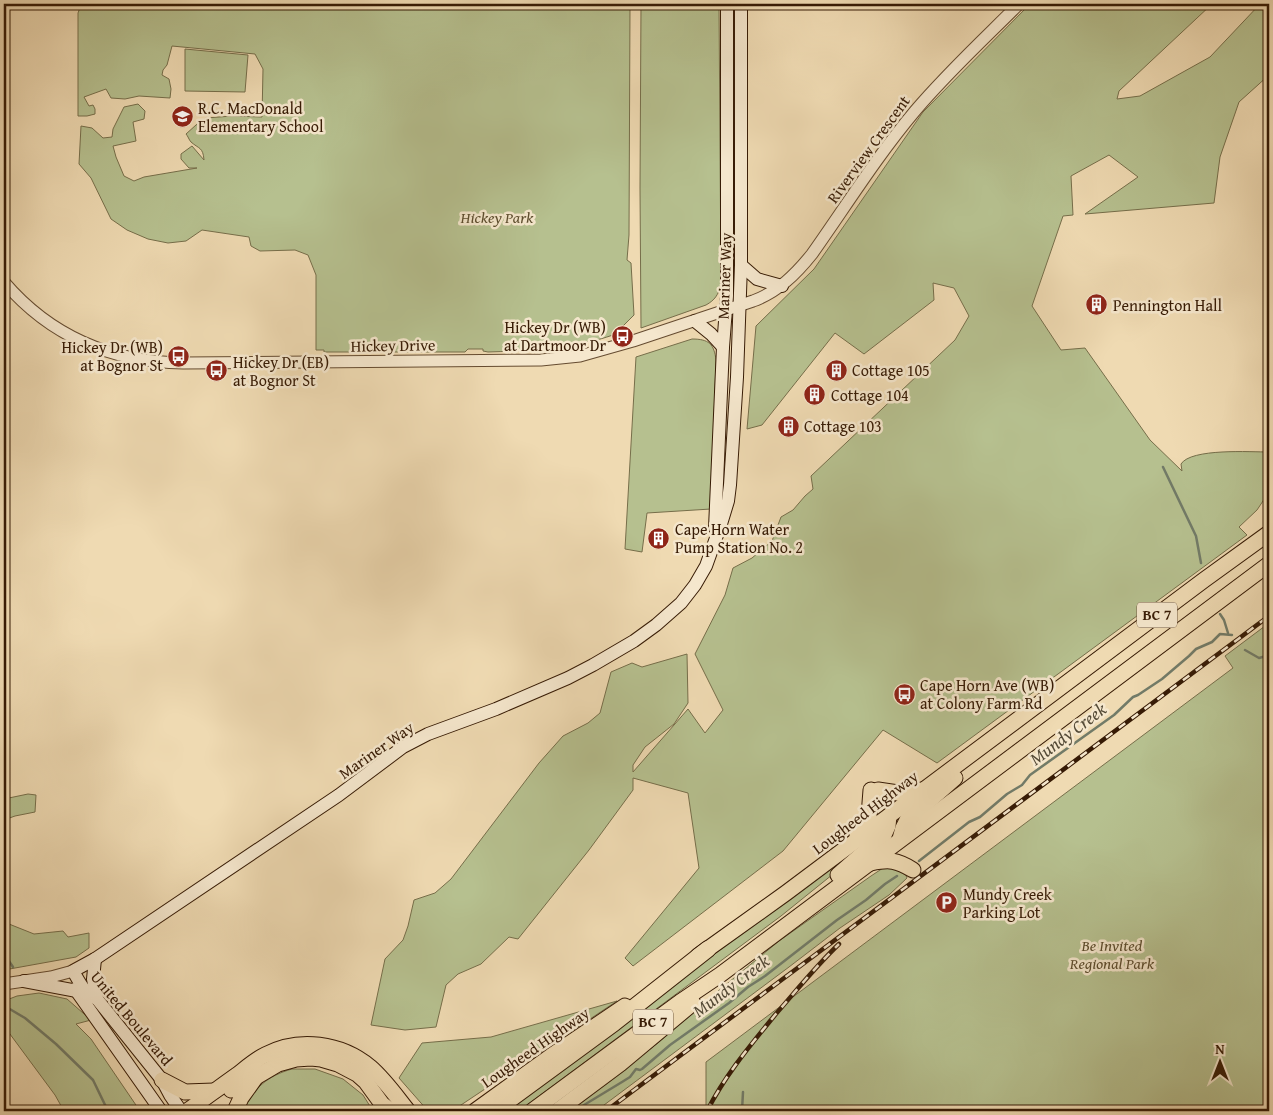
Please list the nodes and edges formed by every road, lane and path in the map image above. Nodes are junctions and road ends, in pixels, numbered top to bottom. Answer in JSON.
{"nodes":[{"id":1,"x":727,"y":4,"type":"edge"},
{"id":2,"x":741,"y":4,"type":"edge"},
{"id":3,"x":1019,"y":4,"type":"edge"},
{"id":4,"x":741,"y":265,"type":"junction"},
{"id":5,"x":4,"y":282,"type":"edge"},
{"id":6,"x":782,"y":286,"type":"junction"},
{"id":7,"x":740,"y":306,"type":"junction"},
{"id":8,"x":726,"y":311,"type":"junction"},
{"id":9,"x":695,"y":321,"type":"junction"},
{"id":10,"x":723,"y":347,"type":"junction"},
{"id":11,"x":1269,"y":533,"type":"edge"},
{"id":12,"x":713,"y":546,"type":"junction"},
{"id":13,"x":1269,"y":564,"type":"edge"},
{"id":14,"x":1046,"y":698,"type":"junction"},
{"id":15,"x":924,"y":790,"type":"junction"},
{"id":16,"x":889,"y":816,"type":"junction"},
{"id":17,"x":900,"y":839,"type":"junction"},
{"id":18,"x":849,"y":846,"type":"junction"},
{"id":19,"x":869,"y":863,"type":"junction"},
{"id":20,"x":914,"y":870,"type":"dead end"},
{"id":21,"x":774,"y":934,"type":"junction"},
{"id":22,"x":708,"y":949,"type":"junction"},
{"id":23,"x":95,"y":959,"type":"junction"},
{"id":24,"x":70,"y":972,"type":"junction"},
{"id":25,"x":720,"y":975,"type":"junction"},
{"id":26,"x":24,"y":981,"type":"junction"},
{"id":27,"x":4,"y":984,"type":"edge"},
{"id":28,"x":76,"y":991,"type":"junction"},
{"id":29,"x":97,"y":999,"type":"junction"},
{"id":30,"x":256,"y":1076,"type":"junction"},
{"id":31,"x":162,"y":1080,"type":"junction"},
{"id":32,"x":214,"y":1091,"type":"junction"},
{"id":33,"x":385,"y":1109,"type":"edge"},
{"id":34,"x":161,"y":1111,"type":"edge"},
{"id":35,"x":181,"y":1111,"type":"edge"},
{"id":36,"x":187,"y":1111,"type":"edge"},
{"id":37,"x":204,"y":1111,"type":"edge"},
{"id":38,"x":235,"y":1111,"type":"edge"},
{"id":39,"x":408,"y":1111,"type":"edge"},
{"id":40,"x":475,"y":1111,"type":"edge"},
{"id":41,"x":494,"y":1111,"type":"edge"},
{"id":42,"x":532,"y":1111,"type":"edge"},
{"id":43,"x":557,"y":1111,"type":"edge"}],
"edges":[{"from":1,"to":8,"type":"main road","name":"Mariner Way"},
{"from":2,"to":4,"type":"main road","name":"Mariner Way"},
{"from":3,"to":6,"type":"street","name":"Riverview Crescent"},
{"from":4,"to":6,"type":"main road"},
{"from":4,"to":7,"type":"main road","name":"Mariner Way"},
{"from":5,"to":9,"type":"street","name":"Hickey Drive"},
{"from":6,"to":7,"type":"street","name":"Riverview Crescent"},
{"from":7,"to":8,"type":"street","name":"Hickey Drive"},
{"from":7,"to":12,"type":"main road","name":"Mariner Way"},
{"from":8,"to":9,"type":"street","name":"Hickey Drive"},
{"from":8,"to":10,"type":"main road","name":"Mariner Way"},
{"from":9,"to":10,"type":"main road"},
{"from":10,"to":12,"type":"main road","name":"Mariner Way"},
{"from":11,"to":14,"type":"main road","name":"Lougheed Highway","number":"BC 7"},
{"from":12,"to":23,"type":"main road","name":"Mariner Way"},
{"from":13,"to":17,"type":"main road","number":"BC 7"},
{"from":14,"to":15,"type":"main road","name":"Lougheed Highway","number":"BC 7"},
{"from":14,"to":17,"type":"main road"},
{"from":15,"to":16,"type":"main road","name":"Lougheed Highway","number":"BC 7"},
{"from":15,"to":18,"type":"main road"},
{"from":16,"to":18,"type":"main road","name":"Lougheed Highway","number":"BC 7"},
{"from":16,"to":21,"type":"main road"},
{"from":17,"to":19,"type":"main road","number":"BC 7"},
{"from":18,"to":22,"type":"main road","name":"Lougheed Highway","number":"BC 7"},
{"from":19,"to":20,"type":"main road"},
{"from":19,"to":21,"type":"main road","number":"BC 7"},
{"from":21,"to":25,"type":"main road","number":"BC 7"},
{"from":22,"to":40,"type":"main road","name":"Lougheed Highway","number":"BC 7"},
{"from":22,"to":41,"type":"highway"},
{"from":23,"to":24,"type":"main road","name":"Mariner Way"},
{"from":23,"to":29,"type":"main road"},
{"from":24,"to":26,"type":"street"},
{"from":24,"to":28,"type":"main road","name":"United Boulevard"},
{"from":24,"to":29,"type":"main road","name":"United Boulevard"},
{"from":25,"to":42,"type":"main road","number":"BC 7"},
{"from":25,"to":43,"type":"main road"},
{"from":26,"to":27,"type":"street"},
{"from":26,"to":28,"type":"main road"},
{"from":28,"to":34,"type":"main road","name":"United Boulevard"},
{"from":29,"to":31,"type":"main road","name":"United Boulevard"},
{"from":30,"to":33,"type":"main road"},
{"from":30,"to":37,"type":"main road"},
{"from":30,"to":38,"type":"main road"},
{"from":31,"to":32,"type":"main road"},
{"from":31,"to":35,"type":"main road","name":"United Boulevard"},
{"from":32,"to":36,"type":"main road"},
{"from":32,"to":39,"type":"main road"}]}
